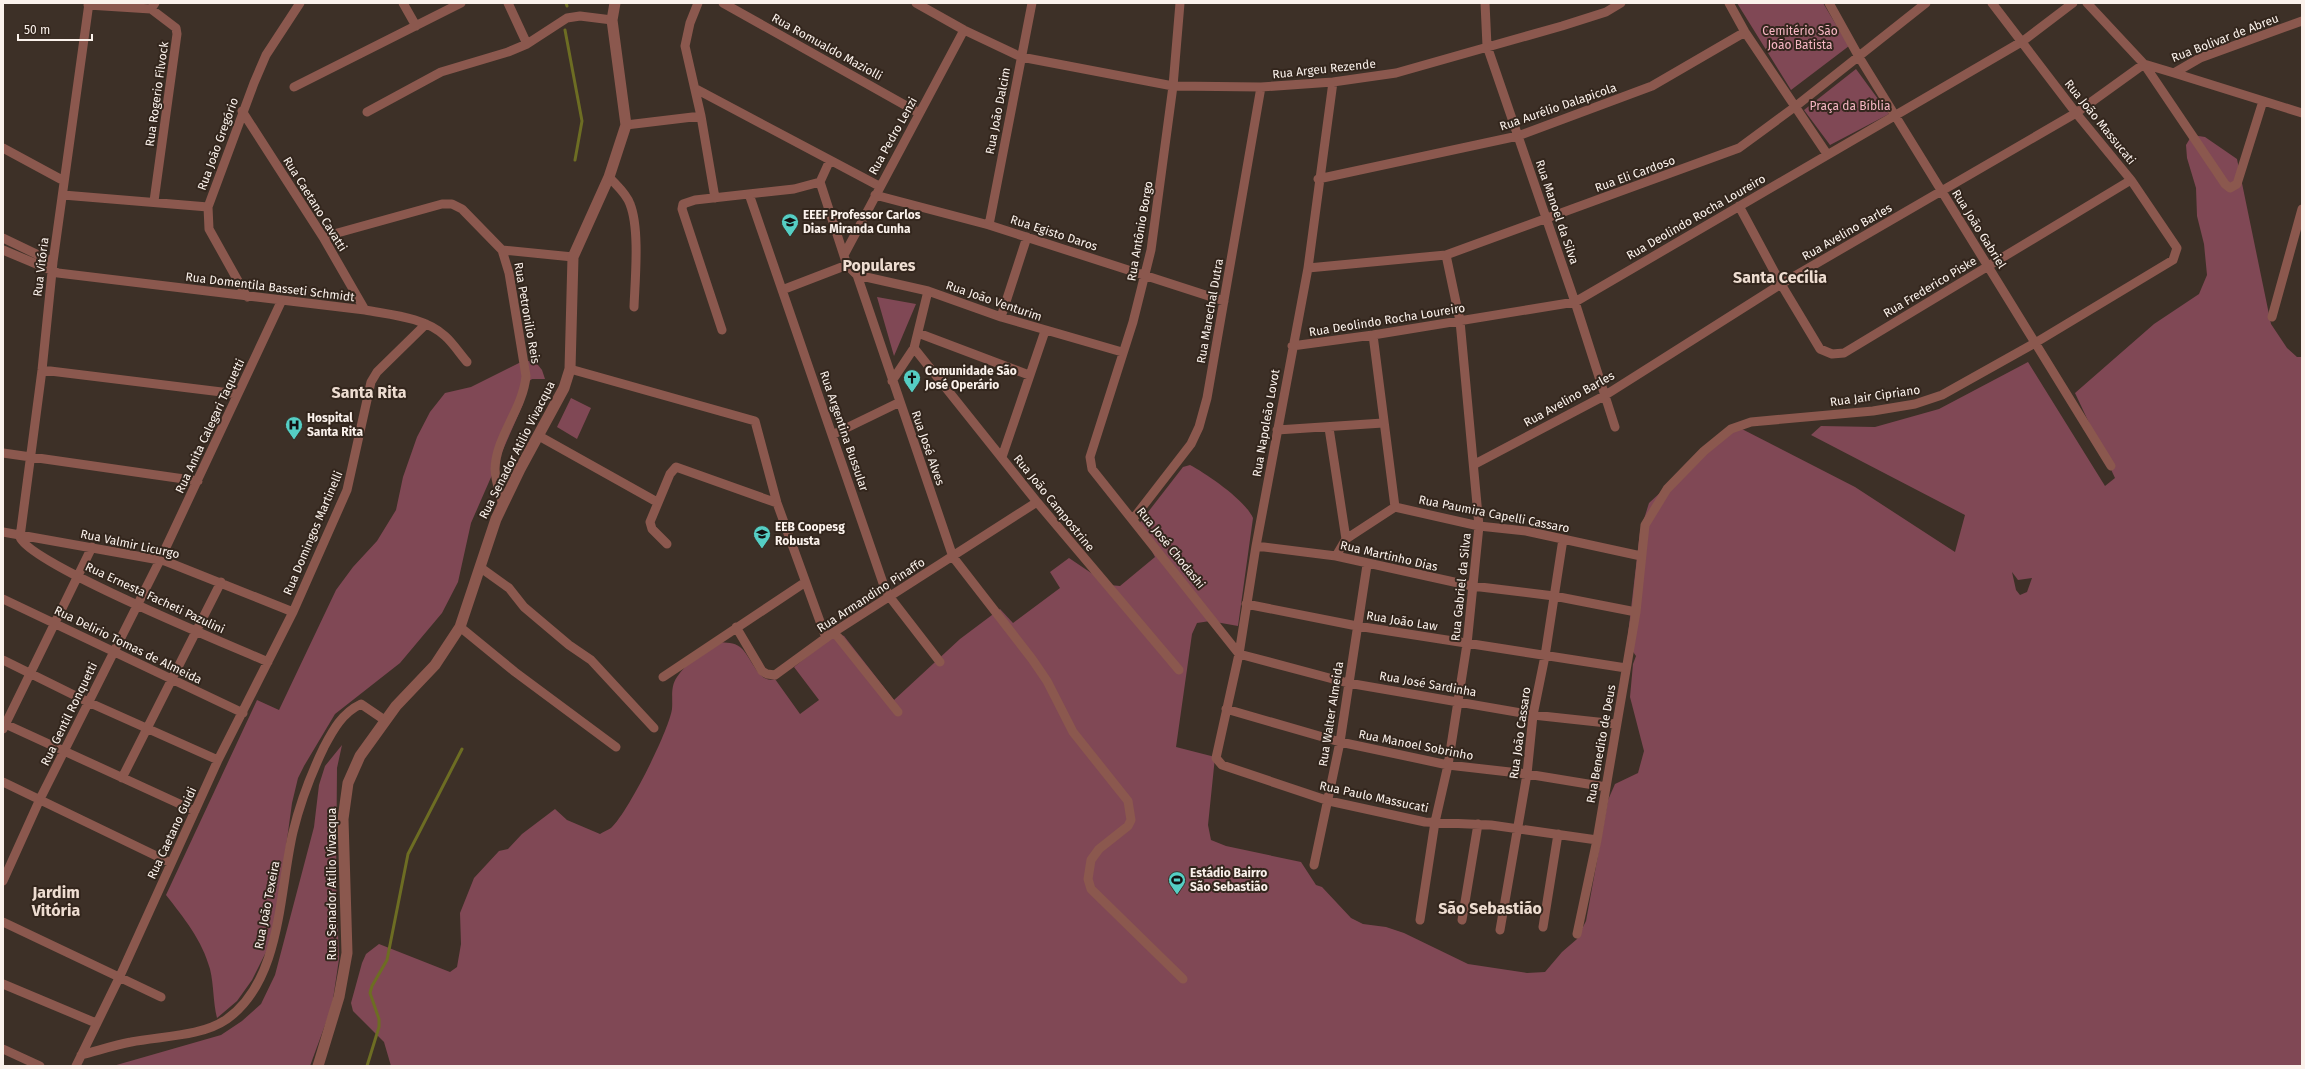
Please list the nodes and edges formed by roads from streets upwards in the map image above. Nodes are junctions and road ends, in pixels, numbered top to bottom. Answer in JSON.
{"nodes":[{"id":1,"x":300,"y":3,"type":"edge"},
{"id":2,"x":403,"y":3,"type":"edge"},
{"id":3,"x":461,"y":3,"type":"edge"},
{"id":4,"x":508,"y":3,"type":"edge"},
{"id":5,"x":615,"y":3,"type":"edge"},
{"id":6,"x":698,"y":3,"type":"edge"},
{"id":7,"x":723,"y":3,"type":"edge"},
{"id":8,"x":916,"y":3,"type":"edge"},
{"id":9,"x":1032,"y":3,"type":"edge"},
{"id":10,"x":1180,"y":3,"type":"edge"},
{"id":11,"x":1485,"y":3,"type":"edge"},
{"id":12,"x":1621,"y":3,"type":"edge"},
{"id":13,"x":1729,"y":3,"type":"edge"},
{"id":14,"x":1829,"y":3,"type":"edge"},
{"id":15,"x":1926,"y":3,"type":"edge"},
{"id":16,"x":1992,"y":3,"type":"edge"},
{"id":17,"x":2073,"y":3,"type":"edge"},
{"id":18,"x":2087,"y":3,"type":"edge"},
{"id":19,"x":89,"y":4,"type":"edge"},
{"id":20,"x":153,"y":6,"type":"edge"},
{"id":21,"x":612,"y":20,"type":"junction"},
{"id":22,"x":2302,"y":21,"type":"edge"},
{"id":23,"x":416,"y":26,"type":"junction"},
{"id":24,"x":964,"y":30,"type":"junction"},
{"id":25,"x":1745,"y":32,"type":"junction"},
{"id":26,"x":2023,"y":42,"type":"junction"},
{"id":27,"x":527,"y":44,"type":"junction"},
{"id":28,"x":1487,"y":46,"type":"junction"},
{"id":29,"x":1021,"y":56,"type":"junction"},
{"id":30,"x":1859,"y":57,"type":"junction"},
{"id":31,"x":2144,"y":64,"type":"junction"},
{"id":32,"x":2174,"y":73,"type":"junction"},
{"id":33,"x":1333,"y":82,"type":"junction"},
{"id":34,"x":1173,"y":86,"type":"junction"},
{"id":35,"x":294,"y":87,"type":"dead end"},
{"id":36,"x":1261,"y":87,"type":"junction"},
{"id":37,"x":696,"y":89,"type":"junction"},
{"id":38,"x":2263,"y":101,"type":"junction"},
{"id":39,"x":1796,"y":106,"type":"junction"},
{"id":40,"x":242,"y":111,"type":"junction"},
{"id":41,"x":367,"y":112,"type":"dead end"},
{"id":42,"x":919,"y":113,"type":"junction"},
{"id":43,"x":2076,"y":113,"type":"junction"},
{"id":44,"x":2302,"y":113,"type":"edge"},
{"id":45,"x":701,"y":116,"type":"junction"},
{"id":46,"x":1896,"y":116,"type":"junction"},
{"id":47,"x":626,"y":125,"type":"junction"},
{"id":48,"x":1518,"y":136,"type":"junction"},
{"id":49,"x":3,"y":148,"type":"edge"},
{"id":50,"x":1827,"y":154,"type":"junction"},
{"id":51,"x":830,"y":160,"type":"junction"},
{"id":52,"x":609,"y":177,"type":"junction"},
{"id":53,"x":1318,"y":179,"type":"junction"},
{"id":54,"x":2131,"y":180,"type":"junction"},
{"id":55,"x":64,"y":182,"type":"junction"},
{"id":56,"x":820,"y":182,"type":"junction"},
{"id":57,"x":879,"y":186,"type":"junction"},
{"id":58,"x":1942,"y":192,"type":"junction"},
{"id":59,"x":749,"y":194,"type":"junction"},
{"id":60,"x":63,"y":195,"type":"junction"},
{"id":61,"x":875,"y":195,"type":"junction"},
{"id":62,"x":715,"y":198,"type":"junction"},
{"id":63,"x":154,"y":201,"type":"junction"},
{"id":64,"x":1739,"y":206,"type":"junction"},
{"id":65,"x":208,"y":207,"type":"junction"},
{"id":66,"x":2302,"y":210,"type":"edge"},
{"id":67,"x":1546,"y":218,"type":"junction"},
{"id":68,"x":989,"y":224,"type":"junction"},
{"id":69,"x":323,"y":237,"type":"junction"},
{"id":70,"x":1027,"y":237,"type":"junction"},
{"id":71,"x":3,"y":238,"type":"edge"},
{"id":72,"x":3,"y":250,"type":"edge"},
{"id":73,"x":502,"y":250,"type":"junction"},
{"id":74,"x":844,"y":255,"type":"junction"},
{"id":75,"x":1446,"y":255,"type":"junction"},
{"id":76,"x":573,"y":257,"type":"junction"},
{"id":77,"x":2173,"y":260,"type":"joint"},
{"id":78,"x":54,"y":262,"type":"junction"},
{"id":79,"x":847,"y":265,"type":"junction"},
{"id":80,"x":1988,"y":266,"type":"junction"},
{"id":81,"x":1308,"y":268,"type":"junction"},
{"id":82,"x":52,"y":272,"type":"junction"},
{"id":83,"x":857,"y":275,"type":"junction"},
{"id":84,"x":1145,"y":275,"type":"junction"},
{"id":85,"x":1780,"y":284,"type":"junction"},
{"id":86,"x":782,"y":290,"type":"junction"},
{"id":87,"x":928,"y":291,"type":"junction"},
{"id":88,"x":247,"y":297,"type":"junction"},
{"id":89,"x":1224,"y":301,"type":"junction"},
{"id":90,"x":281,"y":302,"type":"junction"},
{"id":91,"x":1575,"y":302,"type":"junction"},
{"id":92,"x":634,"y":307,"type":"dead end"},
{"id":93,"x":365,"y":310,"type":"junction"},
{"id":94,"x":1001,"y":317,"type":"junction"},
{"id":95,"x":2272,"y":317,"type":"dead end"},
{"id":96,"x":1460,"y":321,"type":"junction"},
{"id":97,"x":426,"y":324,"type":"junction"},
{"id":98,"x":722,"y":330,"type":"dead end"},
{"id":99,"x":1045,"y":331,"type":"junction"},
{"id":100,"x":918,"y":334,"type":"junction"},
{"id":101,"x":1373,"y":335,"type":"junction"},
{"id":102,"x":2035,"y":343,"type":"junction"},
{"id":103,"x":1292,"y":346,"type":"junction"},
{"id":104,"x":914,"y":348,"type":"junction"},
{"id":105,"x":1122,"y":352,"type":"junction"},
{"id":106,"x":468,"y":362,"type":"dead end"},
{"id":107,"x":570,"y":369,"type":"junction"},
{"id":108,"x":42,"y":370,"type":"junction"},
{"id":109,"x":1029,"y":375,"type":"junction"},
{"id":110,"x":892,"y":381,"type":"junction"},
{"id":111,"x":238,"y":394,"type":"junction"},
{"id":112,"x":1604,"y":396,"type":"junction"},
{"id":113,"x":900,"y":402,"type":"junction"},
{"id":114,"x":1383,"y":423,"type":"junction"},
{"id":115,"x":1615,"y":427,"type":"dead end"},
{"id":116,"x":1329,"y":428,"type":"junction"},
{"id":117,"x":1277,"y":430,"type":"junction"},
{"id":118,"x":832,"y":434,"type":"junction"},
{"id":119,"x":539,"y":436,"type":"junction"},
{"id":120,"x":3,"y":453,"type":"edge"},
{"id":121,"x":30,"y":455,"type":"junction"},
{"id":122,"x":1090,"y":456,"type":"joint"},
{"id":123,"x":1002,"y":457,"type":"junction"},
{"id":124,"x":1475,"y":464,"type":"junction"},
{"id":125,"x":2111,"y":466,"type":"dead end"},
{"id":126,"x":198,"y":481,"type":"junction"},
{"id":127,"x":657,"y":502,"type":"junction"},
{"id":128,"x":1037,"y":502,"type":"junction"},
{"id":129,"x":777,"y":503,"type":"junction"},
{"id":130,"x":503,"y":505,"type":"junction"},
{"id":131,"x":1395,"y":507,"type":"junction"},
{"id":132,"x":1133,"y":519,"type":"junction"},
{"id":133,"x":1480,"y":526,"type":"junction"},
{"id":134,"x":3,"y":532,"type":"edge"},
{"id":135,"x":20,"y":534,"type":"junction"},
{"id":136,"x":1563,"y":539,"type":"junction"},
{"id":137,"x":1346,"y":540,"type":"junction"},
{"id":138,"x":667,"y":544,"type":"dead end"},
{"id":139,"x":1256,"y":546,"type":"junction"},
{"id":140,"x":92,"y":547,"type":"junction"},
{"id":141,"x":1336,"y":556,"type":"junction"},
{"id":142,"x":1641,"y":556,"type":"junction"},
{"id":143,"x":953,"y":557,"type":"junction"},
{"id":144,"x":160,"y":560,"type":"junction"},
{"id":145,"x":1367,"y":565,"type":"junction"},
{"id":146,"x":481,"y":568,"type":"junction"},
{"id":147,"x":78,"y":577,"type":"junction"},
{"id":148,"x":220,"y":582,"type":"junction"},
{"id":149,"x":804,"y":583,"type":"junction"},
{"id":150,"x":1472,"y":586,"type":"junction"},
{"id":151,"x":889,"y":596,"type":"junction"},
{"id":152,"x":1554,"y":596,"type":"junction"},
{"id":153,"x":3,"y":599,"type":"edge"},
{"id":154,"x":1246,"y":604,"type":"junction"},
{"id":155,"x":136,"y":606,"type":"junction"},
{"id":156,"x":293,"y":612,"type":"junction"},
{"id":157,"x":1636,"y":612,"type":"junction"},
{"id":158,"x":54,"y":624,"type":"junction"},
{"id":159,"x":1357,"y":626,"type":"junction"},
{"id":160,"x":460,"y":627,"type":"junction"},
{"id":161,"x":736,"y":627,"type":"junction"},
{"id":162,"x":196,"y":630,"type":"junction"},
{"id":163,"x":834,"y":632,"type":"junction"},
{"id":164,"x":826,"y":638,"type":"junction"},
{"id":165,"x":1467,"y":644,"type":"junction"},
{"id":166,"x":113,"y":652,"type":"junction"},
{"id":167,"x":1239,"y":654,"type":"junction"},
{"id":168,"x":1545,"y":656,"type":"junction"},
{"id":169,"x":3,"y":660,"type":"edge"},
{"id":170,"x":268,"y":662,"type":"junction"},
{"id":171,"x":940,"y":662,"type":"dead end"},
{"id":172,"x":1626,"y":668,"type":"junction"},
{"id":173,"x":1179,"y":670,"type":"dead end"},
{"id":174,"x":30,"y":674,"type":"junction"},
{"id":175,"x":663,"y":677,"type":"dead end"},
{"id":176,"x":171,"y":679,"type":"junction"},
{"id":177,"x":1348,"y":683,"type":"junction"},
{"id":178,"x":88,"y":702,"type":"junction"},
{"id":179,"x":1458,"y":702,"type":"junction"},
{"id":180,"x":1226,"y":710,"type":"junction"},
{"id":181,"x":898,"y":712,"type":"dead end"},
{"id":182,"x":242,"y":713,"type":"junction"},
{"id":183,"x":1533,"y":715,"type":"junction"},
{"id":184,"x":386,"y":721,"type":"junction"},
{"id":185,"x":1616,"y":724,"type":"junction"},
{"id":186,"x":4,"y":725,"type":"edge"},
{"id":187,"x":146,"y":728,"type":"junction"},
{"id":188,"x":654,"y":728,"type":"dead end"},
{"id":189,"x":1340,"y":742,"type":"junction"},
{"id":190,"x":616,"y":747,"type":"dead end"},
{"id":191,"x":64,"y":751,"type":"junction"},
{"id":192,"x":218,"y":760,"type":"junction"},
{"id":193,"x":1222,"y":765,"type":"joint"},
{"id":194,"x":1448,"y":765,"type":"junction"},
{"id":195,"x":1527,"y":774,"type":"junction"},
{"id":196,"x":122,"y":778,"type":"junction"},
{"id":197,"x":3,"y":782,"type":"edge"},
{"id":198,"x":1606,"y":787,"type":"junction"},
{"id":199,"x":40,"y":799,"type":"junction"},
{"id":200,"x":1329,"y":801,"type":"junction"},
{"id":201,"x":195,"y":811,"type":"junction"},
{"id":202,"x":1436,"y":822,"type":"junction"},
{"id":203,"x":1478,"y":824,"type":"junction"},
{"id":204,"x":1517,"y":829,"type":"junction"},
{"id":205,"x":1558,"y":834,"type":"junction"},
{"id":206,"x":1597,"y":840,"type":"junction"},
{"id":207,"x":171,"y":863,"type":"junction"},
{"id":208,"x":1314,"y":865,"type":"dead end"},
{"id":209,"x":3,"y":881,"type":"edge"},
{"id":210,"x":1420,"y":920,"type":"dead end"},
{"id":211,"x":1462,"y":920,"type":"dead end"},
{"id":212,"x":3,"y":922,"type":"edge"},
{"id":213,"x":1543,"y":927,"type":"dead end"},
{"id":214,"x":1500,"y":930,"type":"dead end"},
{"id":215,"x":1577,"y":934,"type":"dead end"},
{"id":216,"x":120,"y":976,"type":"junction"},
{"id":217,"x":1184,"y":979,"type":"dead end"},
{"id":218,"x":3,"y":984,"type":"edge"},
{"id":219,"x":161,"y":997,"type":"dead end"},
{"id":220,"x":96,"y":1023,"type":"junction"},
{"id":221,"x":3,"y":1049,"type":"edge"},
{"id":222,"x":81,"y":1056,"type":"junction"},
{"id":223,"x":40,"y":1066,"type":"edge"},
{"id":224,"x":76,"y":1066,"type":"edge"},
{"id":225,"x":318,"y":1066,"type":"edge"}],
"edges":[{"from":1,"to":40,"type":"street","name":"Rua João Gregório"},
{"from":2,"to":23,"type":"street"},
{"from":3,"to":23,"type":"street"},
{"from":4,"to":27,"type":"street"},
{"from":5,"to":21,"type":"street","name":"Rua Senador Atilio Vivacqua"},
{"from":6,"to":37,"type":"street"},
{"from":7,"to":42,"type":"street","name":"Rua Romualdo Maziolli"},
{"from":8,"to":24,"type":"street","name":"Rua Argeu Rezende"},
{"from":9,"to":29,"type":"street","name":"Rua João Dalcim"},
{"from":10,"to":34,"type":"street","name":"Rua Antônio Borgo"},
{"from":11,"to":28,"type":"street","name":"Rua Manoel da Silva"},
{"from":12,"to":28,"type":"street","name":"Rua Argeu Rezende"},
{"from":13,"to":25,"type":"street"},
{"from":14,"to":30,"type":"street","name":"Rua João Gabriel"},
{"from":15,"to":30,"type":"street","name":"Rua Eli Cardoso"},
{"from":16,"to":26,"type":"street","name":"Rua João Massucati"},
{"from":17,"to":26,"type":"street","name":"Rua Deolindo Rocha Loureiro"},
{"from":18,"to":31,"type":"street"},
{"from":19,"to":20,"type":"street"},
{"from":19,"to":55,"type":"street","name":"Rua Vitória"},
{"from":20,"to":63,"type":"street","name":"Rua Rogerio Filvock"},
{"from":21,"to":27,"type":"street"},
{"from":21,"to":47,"type":"street","name":"Rua Senador Atilio Vivacqua"},
{"from":22,"to":32,"type":"street","name":"Rua Bolivar de Abreu"},
{"from":23,"to":35,"type":"street"},
{"from":24,"to":29,"type":"street","name":"Rua Argeu Rezende"},
{"from":24,"to":42,"type":"street","name":"Rua Pedro Lenzi"},
{"from":25,"to":39,"type":"street"},
{"from":25,"to":48,"type":"street","name":"Rua Aurélio Dalapicola"},
{"from":26,"to":43,"type":"street","name":"Rua João Massucati"},
{"from":26,"to":46,"type":"street","name":"Rua Deolindo Rocha Loureiro"},
{"from":27,"to":41,"type":"street"},
{"from":28,"to":33,"type":"street","name":"Rua Argeu Rezende"},
{"from":28,"to":48,"type":"street","name":"Rua Manoel da Silva"},
{"from":29,"to":34,"type":"street","name":"Rua Argeu Rezende"},
{"from":29,"to":68,"type":"street","name":"Rua João Dalcim"},
{"from":30,"to":39,"type":"street","name":"Rua Eli Cardoso"},
{"from":30,"to":46,"type":"street","name":"Rua João Gabriel"},
{"from":31,"to":32,"type":"street","name":"Rua Bolivar de Abreu"},
{"from":31,"to":38,"type":"street"},
{"from":31,"to":43,"type":"street","name":"Rua Avelino Barles"},
{"from":32,"to":38,"type":"street"},
{"from":33,"to":36,"type":"street","name":"Rua Argeu Rezende"},
{"from":33,"to":53,"type":"street","name":"Rua Napoleão Lovot"},
{"from":34,"to":36,"type":"street","name":"Rua Argeu Rezende"},
{"from":34,"to":84,"type":"street","name":"Rua Antônio Borgo"},
{"from":36,"to":89,"type":"street","name":"Rua Marechal Dutra"},
{"from":37,"to":45,"type":"street"},
{"from":37,"to":51,"type":"street"},
{"from":38,"to":44,"type":"street"},
{"from":39,"to":50,"type":"street"},
{"from":39,"to":67,"type":"street","name":"Rua Eli Cardoso"},
{"from":40,"to":65,"type":"street","name":"Rua João Gregório"},
{"from":40,"to":69,"type":"street","name":"Rua Caetano Cavatti"},
{"from":42,"to":57,"type":"street","name":"Rua Pedro Lenzi"},
{"from":43,"to":54,"type":"street","name":"Rua João Massucati"},
{"from":43,"to":58,"type":"street","name":"Rua Avelino Barles"},
{"from":45,"to":47,"type":"street"},
{"from":45,"to":62,"type":"street"},
{"from":46,"to":50,"type":"street","name":"Rua Deolindo Rocha Loureiro"},
{"from":46,"to":58,"type":"street","name":"Rua João Gabriel"},
{"from":47,"to":52,"type":"street","name":"Rua Senador Atilio Vivacqua"},
{"from":48,"to":53,"type":"street","name":"Rua Aurélio Dalapicola"},
{"from":48,"to":67,"type":"street","name":"Rua Manoel da Silva"},
{"from":49,"to":55,"type":"street"},
{"from":50,"to":64,"type":"street","name":"Rua Deolindo Rocha Loureiro"},
{"from":51,"to":56,"type":"street"},
{"from":51,"to":57,"type":"street"},
{"from":52,"to":76,"type":"street","name":"Rua Senador Atilio Vivacqua"},
{"from":52,"to":92,"type":"street"},
{"from":53,"to":81,"type":"street","name":"Rua Napoleão Lovot"},
{"from":54,"to":77,"type":"street","name":"Rua João Massucati"},
{"from":54,"to":80,"type":"street","name":"Rua Frederico Piske"},
{"from":55,"to":60,"type":"street","name":"Rua Vitória"},
{"from":56,"to":59,"type":"street"},
{"from":56,"to":74,"type":"street","name":"Rua José Alves"},
{"from":57,"to":61,"type":"street","name":"Rua Pedro Lenzi"},
{"from":58,"to":80,"type":"street","name":"Rua João Gabriel"},
{"from":58,"to":85,"type":"street","name":"Rua Avelino Barles"},
{"from":59,"to":62,"type":"street"},
{"from":59,"to":86,"type":"street","name":"Rua Argentina Bussular"},
{"from":60,"to":63,"type":"street"},
{"from":60,"to":78,"type":"street","name":"Rua Vitória"},
{"from":61,"to":68,"type":"street","name":"Rua Egisto Daros"},
{"from":61,"to":74,"type":"street","name":"Rua Pedro Lenzi"},
{"from":62,"to":98,"type":"street"},
{"from":63,"to":65,"type":"street"},
{"from":64,"to":85,"type":"street"},
{"from":64,"to":91,"type":"street","name":"Rua Deolindo Rocha Loureiro"},
{"from":65,"to":88,"type":"street","name":"Rua João Gregório"},
{"from":66,"to":95,"type":"street"},
{"from":67,"to":75,"type":"street","name":"Rua Eli Cardoso"},
{"from":67,"to":91,"type":"street","name":"Rua Manoel da Silva"},
{"from":68,"to":70,"type":"street","name":"Rua Egisto Daros"},
{"from":69,"to":73,"type":"street","name":"Rua Petronilio Reis"},
{"from":69,"to":93,"type":"street","name":"Rua Caetano Cavatti"},
{"from":70,"to":84,"type":"street","name":"Rua Egisto Daros"},
{"from":70,"to":94,"type":"street"},
{"from":71,"to":78,"type":"street"},
{"from":72,"to":82,"type":"street","name":"Rua Domentila Basseti Schmidt"},
{"from":73,"to":76,"type":"street"},
{"from":73,"to":130,"type":"street","name":"Rua Petronilio Reis"},
{"from":74,"to":79,"type":"street","name":"Rua José Alves"},
{"from":75,"to":81,"type":"street","name":"Rua Eli Cardoso"},
{"from":75,"to":96,"type":"street","name":"Rua Gabriel da Silva"},
{"from":76,"to":107,"type":"street","name":"Rua Senador Atilio Vivacqua"},
{"from":77,"to":102,"type":"street","name":"Rua Jair Cipriano"},
{"from":78,"to":82,"type":"street","name":"Rua Vitória"},
{"from":79,"to":83,"type":"street","name":"Rua José Alves"},
{"from":79,"to":86,"type":"street"},
{"from":80,"to":85,"type":"street","name":"Rua Frederico Piske"},
{"from":80,"to":102,"type":"street","name":"Rua João Gabriel"},
{"from":81,"to":103,"type":"street","name":"Rua Napoleão Lovot"},
{"from":82,"to":88,"type":"street","name":"Rua Domentila Basseti Schmidt"},
{"from":82,"to":108,"type":"street","name":"Rua Vitória"},
{"from":83,"to":87,"type":"street","name":"Rua João Venturim"},
{"from":83,"to":110,"type":"street","name":"Rua José Alves"},
{"from":84,"to":89,"type":"street","name":"Rua Egisto Daros"},
{"from":84,"to":105,"type":"street","name":"Rua Antônio Borgo"},
{"from":85,"to":112,"type":"street","name":"Rua Avelino Barles"},
{"from":86,"to":118,"type":"street","name":"Rua Argentina Bussular"},
{"from":87,"to":94,"type":"street","name":"Rua João Venturim"},
{"from":87,"to":100,"type":"street"},
{"from":88,"to":90,"type":"street","name":"Rua Domentila Basseti Schmidt"},
{"from":89,"to":132,"type":"street","name":"Rua Marechal Dutra"},
{"from":90,"to":93,"type":"street","name":"Rua Domentila Basseti Schmidt"},
{"from":90,"to":111,"type":"street","name":"Rua Anita Calegari Taquetti"},
{"from":91,"to":96,"type":"street","name":"Rua Deolindo Rocha Loureiro"},
{"from":91,"to":112,"type":"street","name":"Rua Manoel da Silva"},
{"from":93,"to":97,"type":"street","name":"Rua Domentila Basseti Schmidt"},
{"from":94,"to":99,"type":"street","name":"Rua João Venturim"},
{"from":96,"to":101,"type":"street","name":"Rua Deolindo Rocha Loureiro"},
{"from":96,"to":124,"type":"street","name":"Rua Gabriel da Silva"},
{"from":97,"to":106,"type":"street","name":"Rua Domentila Basseti Schmidt"},
{"from":97,"to":156,"type":"street","name":"Rua Domingos Martinelli"},
{"from":99,"to":105,"type":"street","name":"Rua João Venturim"},
{"from":99,"to":109,"type":"street"},
{"from":100,"to":104,"type":"street"},
{"from":100,"to":109,"type":"street"},
{"from":101,"to":103,"type":"street","name":"Rua Deolindo Rocha Loureiro"},
{"from":101,"to":114,"type":"street"},
{"from":102,"to":125,"type":"street","name":"Rua João Gabriel"},
{"from":102,"to":142,"type":"street","name":"Rua Jair Cipriano"},
{"from":103,"to":117,"type":"street","name":"Rua Napoleão Lovot"},
{"from":104,"to":110,"type":"street"},
{"from":104,"to":123,"type":"street","name":"Rua João Campostrine"},
{"from":105,"to":122,"type":"street","name":"Rua Antônio Borgo"},
{"from":107,"to":119,"type":"street","name":"Rua Senador Atilio Vivacqua"},
{"from":107,"to":129,"type":"street"},
{"from":108,"to":111,"type":"street"},
{"from":108,"to":121,"type":"street","name":"Rua Vitória"},
{"from":109,"to":123,"type":"street"},
{"from":110,"to":113,"type":"street","name":"Rua José Alves"},
{"from":111,"to":126,"type":"street","name":"Rua Anita Calegari Taquetti"},
{"from":112,"to":115,"type":"street","name":"Rua Manoel da Silva"},
{"from":112,"to":124,"type":"street","name":"Rua Avelino Barles"},
{"from":113,"to":118,"type":"street"},
{"from":113,"to":143,"type":"street","name":"Rua José Alves"},
{"from":114,"to":116,"type":"street"},
{"from":114,"to":131,"type":"street"},
{"from":116,"to":117,"type":"street"},
{"from":116,"to":137,"type":"street"},
{"from":117,"to":139,"type":"street","name":"Rua Napoleão Lovot"},
{"from":118,"to":151,"type":"street","name":"Rua Argentina Bussular"},
{"from":119,"to":127,"type":"street"},
{"from":119,"to":130,"type":"street","name":"Rua Senador Atilio Vivacqua"},
{"from":120,"to":121,"type":"street"},
{"from":121,"to":126,"type":"street"},
{"from":121,"to":135,"type":"street","name":"Rua Vitória"},
{"from":122,"to":132,"type":"street","name":"Rua José Chodashi"},
{"from":123,"to":128,"type":"street","name":"Rua João Campostrine"},
{"from":124,"to":133,"type":"street","name":"Rua Gabriel da Silva"},
{"from":126,"to":144,"type":"street","name":"Rua Anita Calegari Taquetti"},
{"from":127,"to":129,"type":"street"},
{"from":127,"to":138,"type":"street"},
{"from":128,"to":143,"type":"street","name":"Rua Armandino Pinaffo"},
{"from":128,"to":173,"type":"street","name":"Rua João Campostrine"},
{"from":129,"to":149,"type":"street"},
{"from":130,"to":146,"type":"street","name":"Rua Senador Atilio Vivacqua"},
{"from":131,"to":133,"type":"street","name":"Rua Paumira Capelli Cassaro"},
{"from":131,"to":137,"type":"street"},
{"from":132,"to":167,"type":"street","name":"Rua José Chodashi"},
{"from":133,"to":136,"type":"street","name":"Rua Paumira Capelli Cassaro"},
{"from":133,"to":150,"type":"street","name":"Rua Gabriel da Silva"},
{"from":134,"to":135,"type":"street","name":"Rua Valmir Licurgo"},
{"from":135,"to":140,"type":"street","name":"Rua Valmir Licurgo"},
{"from":135,"to":147,"type":"street","name":"Rua Ernesta Facheti Pazulini"},
{"from":136,"to":142,"type":"street","name":"Rua Paumira Capelli Cassaro"},
{"from":136,"to":152,"type":"street","name":"Rua João Cassaro"},
{"from":137,"to":141,"type":"street"},
{"from":139,"to":141,"type":"street","name":"Rua Martinho Dias"},
{"from":139,"to":154,"type":"street","name":"Rua Napoleão Lovot"},
{"from":140,"to":144,"type":"street","name":"Rua Valmir Licurgo"},
{"from":140,"to":147,"type":"street"},
{"from":141,"to":145,"type":"street","name":"Rua Martinho Dias"},
{"from":142,"to":157,"type":"street","name":"Rua Benedito de Deus"},
{"from":143,"to":151,"type":"street","name":"Rua Armandino Pinaffo"},
{"from":143,"to":217,"type":"street","name":"Rua José Alves"},
{"from":144,"to":148,"type":"street","name":"Rua Valmir Licurgo"},
{"from":144,"to":155,"type":"street","name":"Rua Gentil Ronquetti"},
{"from":145,"to":150,"type":"street","name":"Rua Martinho Dias"},
{"from":145,"to":159,"type":"street","name":"Rua Walter Almeida"},
{"from":146,"to":160,"type":"street","name":"Rua Senador Atilio Vivacqua"},
{"from":146,"to":188,"type":"street"},
{"from":147,"to":155,"type":"street","name":"Rua Ernesta Facheti Pazulini"},
{"from":147,"to":158,"type":"street"},
{"from":148,"to":156,"type":"street","name":"Rua Valmir Licurgo"},
{"from":148,"to":162,"type":"street"},
{"from":149,"to":161,"type":"street"},
{"from":149,"to":164,"type":"street"},
{"from":150,"to":152,"type":"street","name":"Rua Martinho Dias"},
{"from":150,"to":165,"type":"street","name":"Rua Gabriel da Silva"},
{"from":151,"to":163,"type":"street","name":"Rua Armandino Pinaffo"},
{"from":151,"to":171,"type":"street","name":"Rua Argentina Bussular"},
{"from":152,"to":157,"type":"street","name":"Rua Martinho Dias"},
{"from":152,"to":168,"type":"street","name":"Rua João Cassaro"},
{"from":153,"to":158,"type":"street","name":"Rua Delirio Tomas de Almeida"},
{"from":154,"to":159,"type":"street","name":"Rua João Law"},
{"from":154,"to":167,"type":"street","name":"Rua Napoleão Lovot"},
{"from":155,"to":162,"type":"street","name":"Rua Ernesta Facheti Pazulini"},
{"from":155,"to":166,"type":"street","name":"Rua Gentil Ronquetti"},
{"from":156,"to":170,"type":"street","name":"Rua Caetano Guidi"},
{"from":157,"to":172,"type":"street","name":"Rua Benedito de Deus"},
{"from":158,"to":166,"type":"street","name":"Rua Delirio Tomas de Almeida"},
{"from":158,"to":174,"type":"street"},
{"from":159,"to":165,"type":"street","name":"Rua João Law"},
{"from":159,"to":177,"type":"street","name":"Rua Walter Almeida"},
{"from":160,"to":184,"type":"street","name":"Rua Senador Atilio Vivacqua"},
{"from":160,"to":190,"type":"street"},
{"from":161,"to":164,"type":"street","name":"Rua Armandino Pinaffo"},
{"from":161,"to":175,"type":"street"},
{"from":162,"to":170,"type":"street","name":"Rua Ernesta Facheti Pazulini"},
{"from":162,"to":176,"type":"street"},
{"from":163,"to":164,"type":"street","name":"Rua Armandino Pinaffo"},
{"from":163,"to":181,"type":"street"},
{"from":165,"to":168,"type":"street","name":"Rua João Law"},
{"from":165,"to":179,"type":"street","name":"Rua Gabriel da Silva"},
{"from":166,"to":176,"type":"street","name":"Rua Delirio Tomas de Almeida"},
{"from":166,"to":178,"type":"street","name":"Rua Gentil Ronquetti"},
{"from":167,"to":177,"type":"street","name":"Rua José Sardinha"},
{"from":167,"to":180,"type":"street","name":"Rua Napoleão Lovot"},
{"from":168,"to":172,"type":"street","name":"Rua João Law"},
{"from":168,"to":183,"type":"street","name":"Rua João Cassaro"},
{"from":169,"to":174,"type":"street"},
{"from":170,"to":182,"type":"street","name":"Rua Caetano Guidi"},
{"from":172,"to":185,"type":"street","name":"Rua Benedito de Deus"},
{"from":174,"to":178,"type":"street"},
{"from":174,"to":186,"type":"street"},
{"from":176,"to":182,"type":"street","name":"Rua Delirio Tomas de Almeida"},
{"from":176,"to":187,"type":"street"},
{"from":177,"to":179,"type":"street","name":"Rua José Sardinha"},
{"from":177,"to":189,"type":"street","name":"Rua Walter Almeida"},
{"from":178,"to":187,"type":"street"},
{"from":178,"to":191,"type":"street","name":"Rua Gentil Ronquetti"},
{"from":179,"to":183,"type":"street","name":"Rua José Sardinha"},
{"from":179,"to":194,"type":"street","name":"Rua Gabriel da Silva"},
{"from":180,"to":189,"type":"street","name":"Rua Manoel Sobrinho"},
{"from":180,"to":193,"type":"street","name":"Rua Napoleão Lovot"},
{"from":182,"to":192,"type":"street","name":"Rua Caetano Guidi"},
{"from":183,"to":185,"type":"street","name":"Rua José Sardinha"},
{"from":183,"to":195,"type":"street","name":"Rua João Cassaro"},
{"from":184,"to":222,"type":"street","name":"Rua João Texeira"},
{"from":184,"to":225,"type":"street","name":"Rua Senador Atilio Vivacqua"},
{"from":185,"to":198,"type":"street","name":"Rua Benedito de Deus"},
{"from":186,"to":191,"type":"street"},
{"from":187,"to":192,"type":"street"},
{"from":187,"to":196,"type":"street"},
{"from":189,"to":194,"type":"street","name":"Rua Manoel Sobrinho"},
{"from":189,"to":200,"type":"street","name":"Rua Walter Almeida"},
{"from":191,"to":196,"type":"street"},
{"from":191,"to":199,"type":"street","name":"Rua Gentil Ronquetti"},
{"from":192,"to":201,"type":"street","name":"Rua Caetano Guidi"},
{"from":193,"to":200,"type":"street","name":"Rua Paulo Massucati"},
{"from":194,"to":195,"type":"street","name":"Rua Manoel Sobrinho"},
{"from":194,"to":202,"type":"street","name":"Rua Gabriel da Silva"},
{"from":195,"to":198,"type":"street","name":"Rua Manoel Sobrinho"},
{"from":195,"to":204,"type":"street","name":"Rua João Cassaro"},
{"from":196,"to":201,"type":"street"},
{"from":197,"to":199,"type":"street"},
{"from":198,"to":206,"type":"street","name":"Rua Benedito de Deus"},
{"from":199,"to":207,"type":"street"},
{"from":199,"to":209,"type":"street","name":"Rua Gentil Ronquetti"},
{"from":200,"to":202,"type":"street","name":"Rua Paulo Massucati"},
{"from":200,"to":208,"type":"street","name":"Rua Walter Almeida"},
{"from":201,"to":207,"type":"street","name":"Rua Caetano Guidi"},
{"from":202,"to":203,"type":"street","name":"Rua Paulo Massucati"},
{"from":202,"to":210,"type":"street","name":"Rua Gabriel da Silva"},
{"from":203,"to":204,"type":"street","name":"Rua Paulo Massucati"},
{"from":203,"to":211,"type":"street"},
{"from":204,"to":205,"type":"street","name":"Rua Paulo Massucati"},
{"from":204,"to":214,"type":"street","name":"Rua João Cassaro"},
{"from":205,"to":206,"type":"street","name":"Rua Paulo Massucati"},
{"from":205,"to":213,"type":"street"},
{"from":206,"to":215,"type":"street","name":"Rua Benedito de Deus"},
{"from":207,"to":216,"type":"street","name":"Rua Caetano Guidi"},
{"from":212,"to":216,"type":"street"},
{"from":216,"to":219,"type":"street"},
{"from":216,"to":220,"type":"street","name":"Rua Caetano Guidi"},
{"from":218,"to":220,"type":"street"},
{"from":220,"to":222,"type":"street","name":"Rua Caetano Guidi"},
{"from":221,"to":223,"type":"street"},
{"from":222,"to":224,"type":"street","name":"Rua Caetano Guidi"}]}
